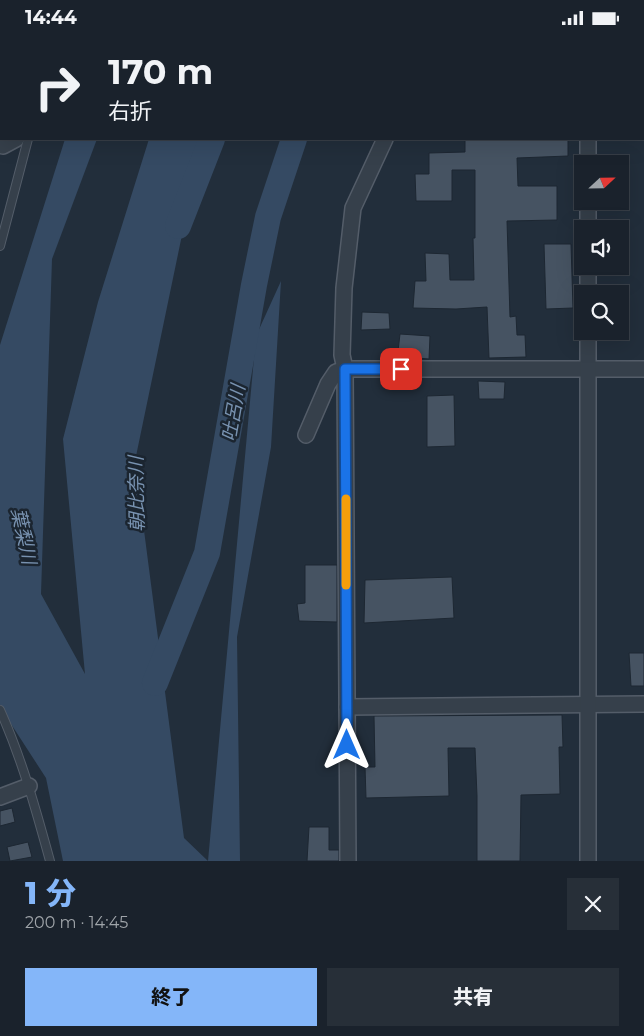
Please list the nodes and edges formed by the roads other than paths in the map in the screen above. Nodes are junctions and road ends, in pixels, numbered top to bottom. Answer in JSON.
{"nodes":[{"id":1,"x":28,"y":140,"type":"edge"},
{"id":2,"x":385,"y":140,"type":"edge"},
{"id":3,"x":588,"y":140,"type":"edge"},
{"id":4,"x":588,"y":155,"type":"edge"},
{"id":5,"x":0,"y":246,"type":"edge"},
{"id":6,"x":588,"y":340,"type":"edge"},
{"id":7,"x":345,"y":369,"type":"junction"},
{"id":8,"x":644,"y":369,"type":"edge"},
{"id":9,"x":588,"y":370,"type":"junction"},
{"id":10,"x":306,"y":435,"type":"dead end"},
{"id":11,"x":588,"y":705,"type":"junction"},
{"id":12,"x":644,"y":705,"type":"edge"},
{"id":13,"x":347,"y":707,"type":"junction"},
{"id":14,"x":0,"y":710,"type":"edge"},
{"id":15,"x":29,"y":786,"type":"junction"},
{"id":16,"x":0,"y":797,"type":"edge"},
{"id":17,"x":50,"y":861,"type":"edge"},
{"id":18,"x":348,"y":861,"type":"edge"},
{"id":19,"x":588,"y":861,"type":"edge"}],
"edges":[{"from":1,"to":5,"type":"lane"},
{"from":2,"to":7,"type":"street"},
{"from":3,"to":4,"type":"street"},
{"from":6,"to":9,"type":"street"},
{"from":7,"to":9,"type":"street"},
{"from":7,"to":10,"type":"street"},
{"from":7,"to":13,"type":"street"},
{"from":8,"to":9,"type":"street"},
{"from":9,"to":11,"type":"street"},
{"from":11,"to":12,"type":"street"},
{"from":11,"to":13,"type":"street"},
{"from":11,"to":19,"type":"street"},
{"from":13,"to":18,"type":"street"},
{"from":14,"to":15,"type":"lane"},
{"from":15,"to":16,"type":"street"},
{"from":15,"to":17,"type":"lane"}]}
